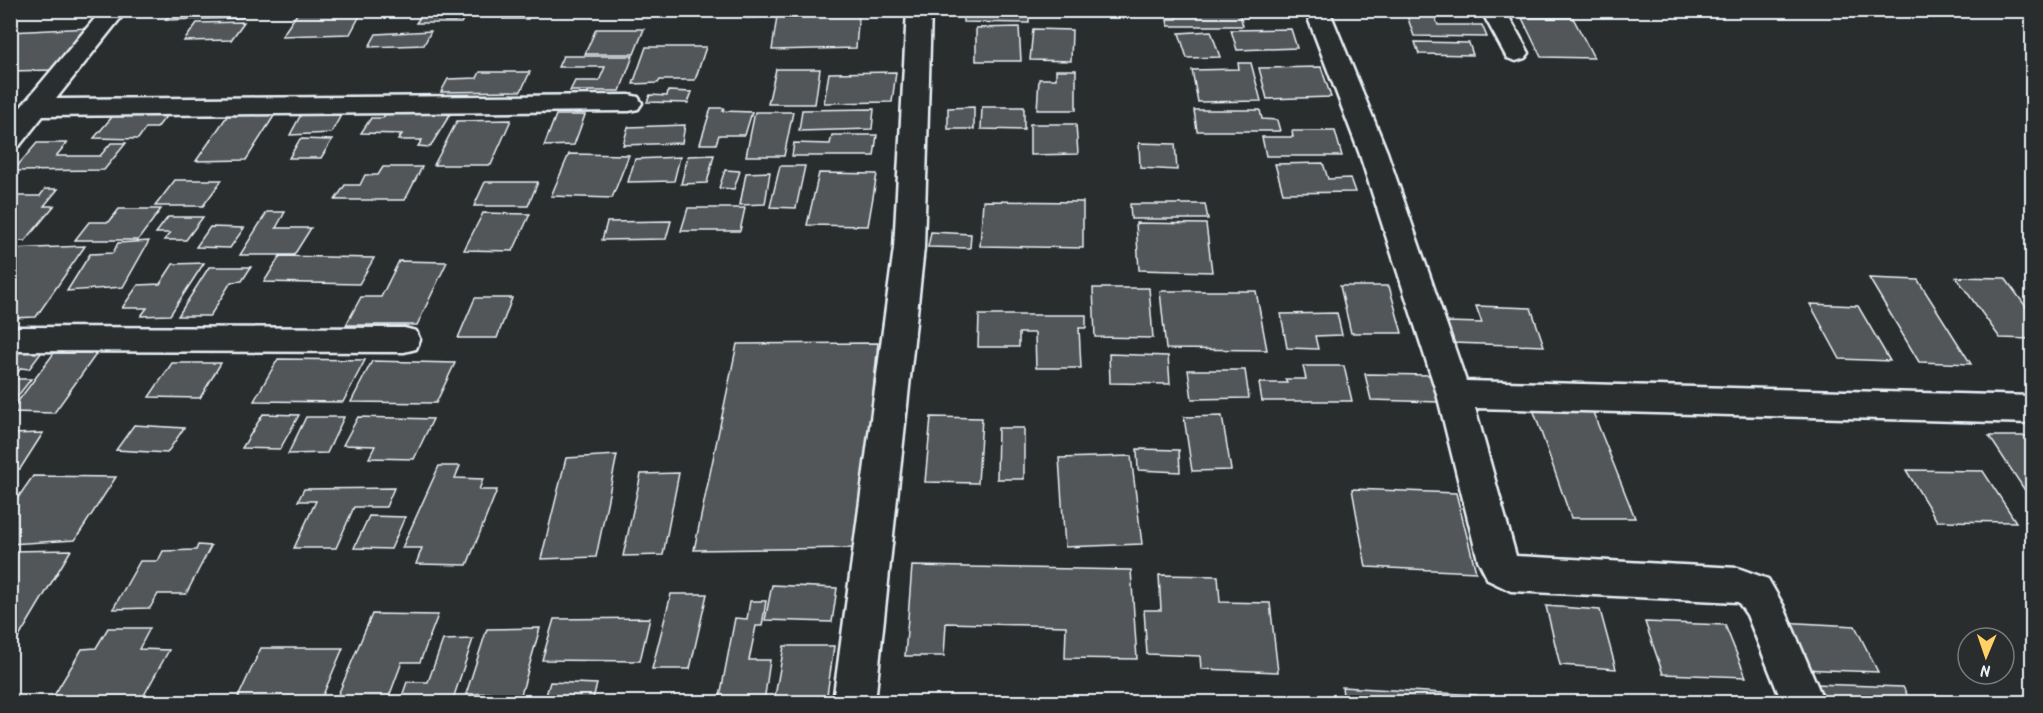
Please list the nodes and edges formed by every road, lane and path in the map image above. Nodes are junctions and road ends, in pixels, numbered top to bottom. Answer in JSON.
{"nodes":[{"id":1,"x":115,"y":10,"type":"edge"},
{"id":2,"x":919,"y":10,"type":"edge"},
{"id":3,"x":1317,"y":10,"type":"edge"},
{"id":4,"x":1493,"y":10,"type":"edge"},
{"id":5,"x":1516,"y":53,"type":"dead end"},
{"id":6,"x":629,"y":103,"type":"dead end"},
{"id":7,"x":36,"y":108,"type":"junction"},
{"id":8,"x":10,"y":139,"type":"edge"},
{"id":9,"x":10,"y":339,"type":"edge"},
{"id":10,"x":404,"y":340,"type":"dead end"},
{"id":11,"x":1454,"y":394,"type":"junction"},
{"id":12,"x":2032,"y":409,"type":"edge"},
{"id":13,"x":854,"y":702,"type":"edge"},
{"id":14,"x":1803,"y":702,"type":"edge"}],
"edges":[{"from":1,"to":7,"type":"street"},
{"from":2,"to":13,"type":"street"},
{"from":3,"to":11,"type":"street"},
{"from":4,"to":5,"type":"street"},
{"from":6,"to":7,"type":"street"},
{"from":7,"to":8,"type":"street"},
{"from":9,"to":10,"type":"street"},
{"from":11,"to":12,"type":"street"},
{"from":11,"to":14,"type":"street"}]}
